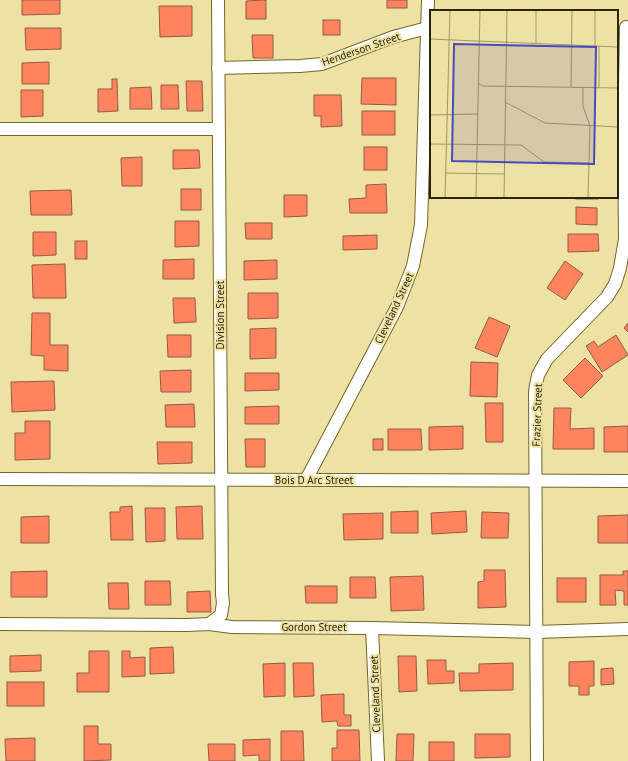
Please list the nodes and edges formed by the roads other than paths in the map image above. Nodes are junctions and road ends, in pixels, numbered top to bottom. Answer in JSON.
{"nodes":[{"id":1,"x":218,"y":0,"type":"edge"},
{"id":2,"x":428,"y":0,"type":"edge"},
{"id":3,"x":430,"y":27,"type":"edge"},
{"id":4,"x":624,"y":27,"type":"edge"},
{"id":5,"x":218,"y":68,"type":"junction"},
{"id":6,"x":218,"y":128,"type":"junction"},
{"id":7,"x":0,"y":129,"type":"edge"},
{"id":8,"x":0,"y":479,"type":"edge"},
{"id":9,"x":221,"y":480,"type":"junction"},
{"id":10,"x":306,"y":480,"type":"junction"},
{"id":11,"x":536,"y":481,"type":"junction"},
{"id":12,"x":628,"y":481,"type":"edge"},
{"id":13,"x":0,"y":624,"type":"edge"},
{"id":14,"x":209,"y":624,"type":"junction"},
{"id":15,"x":372,"y":628,"type":"junction"},
{"id":16,"x":628,"y":629,"type":"edge"},
{"id":17,"x":536,"y":632,"type":"junction"},
{"id":18,"x":378,"y":761,"type":"edge"},
{"id":19,"x":536,"y":761,"type":"edge"}],
"edges":[{"from":1,"to":5,"type":"street","name":"Division Street"},
{"from":2,"to":3,"type":"street","name":"Cleveland Street"},
{"from":3,"to":5,"type":"street","name":"Henderson Street"},
{"from":3,"to":10,"type":"street","name":"Cleveland Street"},
{"from":4,"to":11,"type":"street","name":"Frazier Street"},
{"from":5,"to":6,"type":"street","name":"Division Street"},
{"from":6,"to":7,"type":"street"},
{"from":6,"to":9,"type":"street","name":"Division Street"},
{"from":8,"to":9,"type":"street","name":"Bois D Arc Street"},
{"from":9,"to":10,"type":"street","name":"Bois D Arc Street"},
{"from":9,"to":14,"type":"street","name":"Division Street"},
{"from":10,"to":11,"type":"street","name":"Bois D Arc Street"},
{"from":11,"to":12,"type":"street","name":"Bois D Arc Street"},
{"from":11,"to":17,"type":"street","name":"Frazier Street"},
{"from":13,"to":14,"type":"street","name":"Gordon Street"},
{"from":14,"to":15,"type":"street","name":"Gordon Street"},
{"from":15,"to":17,"type":"street","name":"Gordon Street"},
{"from":15,"to":18,"type":"street","name":"Cleveland Street"},
{"from":16,"to":17,"type":"street","name":"Gordon Street"},
{"from":17,"to":19,"type":"street","name":"Frazier Street"}]}
